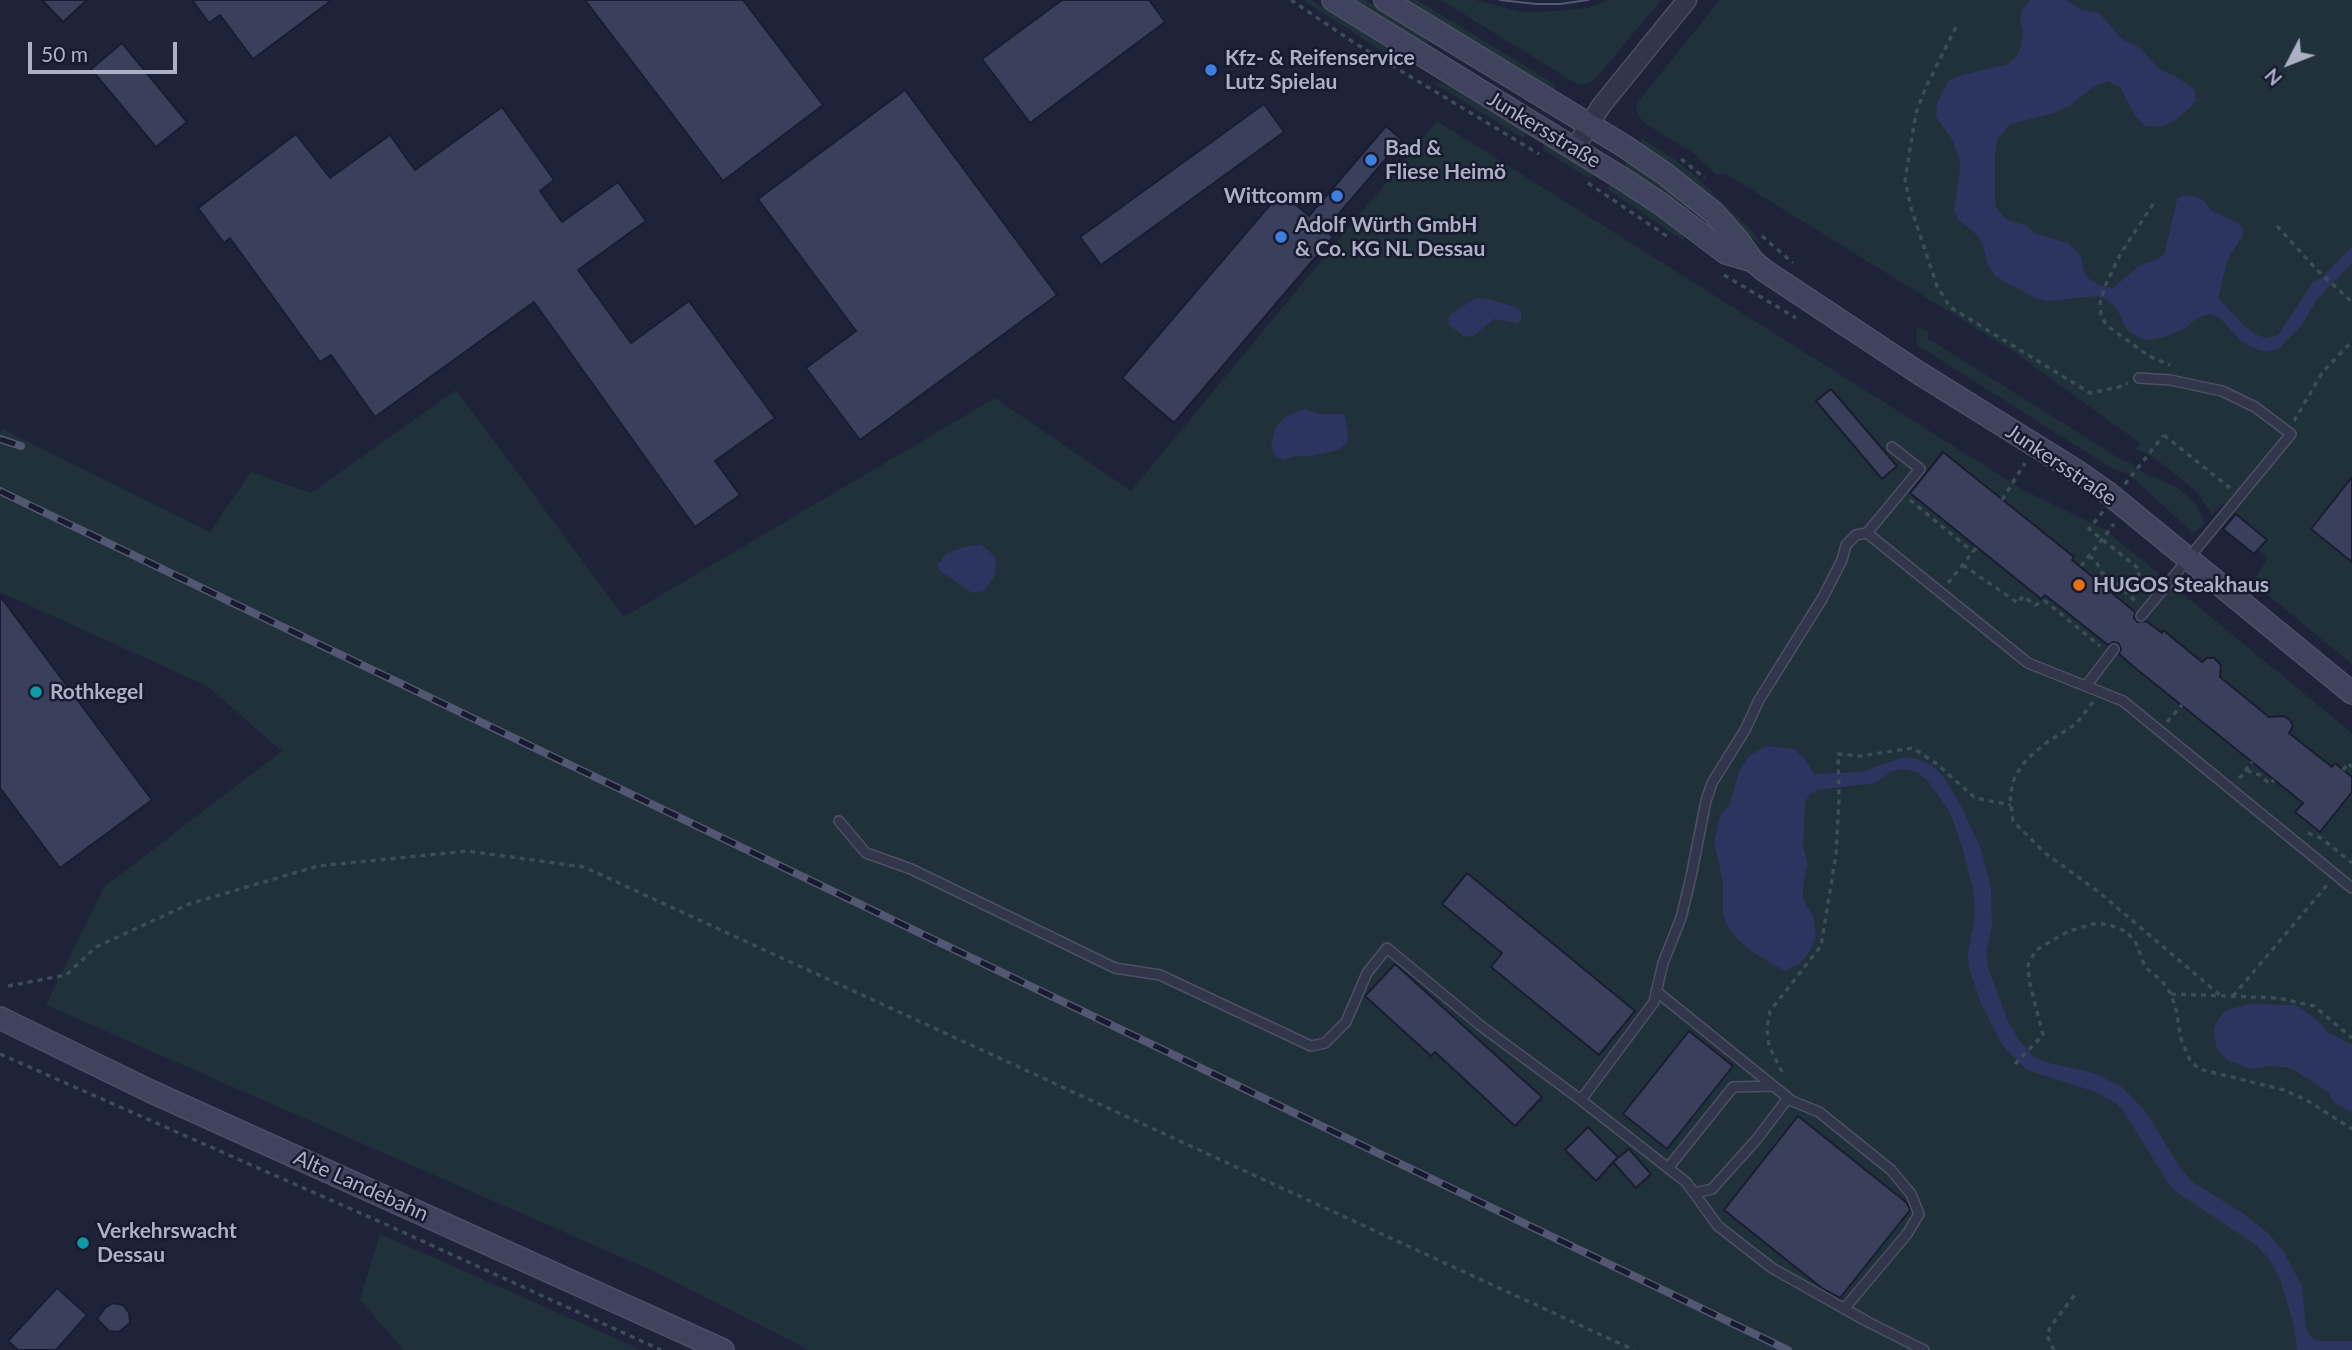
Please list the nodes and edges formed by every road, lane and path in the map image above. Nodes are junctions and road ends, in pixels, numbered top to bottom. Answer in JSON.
{"nodes":[{"id":1,"x":1291,"y":0,"type":"edge"},
{"id":2,"x":1333,"y":0,"type":"edge"},
{"id":3,"x":1385,"y":0,"type":"edge"},
{"id":4,"x":1687,"y":0,"type":"edge"},
{"id":5,"x":1956,"y":27,"type":"dead end"},
{"id":6,"x":1589,"y":125,"type":"junction"},
{"id":7,"x":1574,"y":149,"type":"junction"},
{"id":8,"x":1543,"y":156,"type":"dead end"},
{"id":9,"x":1579,"y":177,"type":"dead end"},
{"id":10,"x":2153,"y":204,"type":"dead end"},
{"id":11,"x":2277,"y":226,"type":"dead end"},
{"id":12,"x":1670,"y":239,"type":"dead end"},
{"id":13,"x":1753,"y":261,"type":"junction"},
{"id":14,"x":1721,"y":273,"type":"dead end"},
{"id":15,"x":2352,"y":302,"type":"edge"},
{"id":16,"x":1805,"y":323,"type":"dead end"},
{"id":17,"x":2352,"y":341,"type":"edge"},
{"id":18,"x":2140,"y":377,"type":"joint"},
{"id":19,"x":2199,"y":386,"type":"junction"},
{"id":20,"x":2291,"y":433,"type":"junction"},
{"id":21,"x":2036,"y":446,"type":"junction"},
{"id":22,"x":1892,"y":447,"type":"dead end"},
{"id":23,"x":1900,"y":493,"type":"junction"},
{"id":24,"x":2240,"y":496,"type":"junction"},
{"id":25,"x":2002,"y":500,"type":"dead end"},
{"id":26,"x":2126,"y":508,"type":"junction"},
{"id":27,"x":1867,"y":533,"type":"junction"},
{"id":28,"x":1977,"y":547,"type":"dead end"},
{"id":29,"x":1973,"y":552,"type":"junction"},
{"id":30,"x":2089,"y":556,"type":"junction"},
{"id":31,"x":2188,"y":559,"type":"junction"},
{"id":32,"x":1963,"y":565,"type":"junction"},
{"id":33,"x":2081,"y":566,"type":"dead end"},
{"id":34,"x":1940,"y":593,"type":"junction"},
{"id":35,"x":2126,"y":594,"type":"junction"},
{"id":36,"x":2144,"y":613,"type":"joint"},
{"id":37,"x":2112,"y":652,"type":"joint"},
{"id":38,"x":2086,"y":686,"type":"junction"},
{"id":39,"x":2101,"y":692,"type":"junction"},
{"id":40,"x":2352,"y":693,"type":"edge"},
{"id":41,"x":2182,"y":705,"type":"dead end"},
{"id":42,"x":2159,"y":731,"type":"junction"},
{"id":43,"x":2252,"y":762,"type":"dead end"},
{"id":44,"x":2352,"y":767,"type":"edge"},
{"id":45,"x":2343,"y":770,"type":"dead end"},
{"id":46,"x":2244,"y":773,"type":"junction"},
{"id":47,"x":2274,"y":780,"type":"dead end"},
{"id":48,"x":2231,"y":788,"type":"junction"},
{"id":49,"x":2011,"y":805,"type":"junction"},
{"id":50,"x":839,"y":821,"type":"dead end"},
{"id":51,"x":2352,"y":888,"type":"edge"},
{"id":52,"x":2320,"y":894,"type":"dead end"},
{"id":53,"x":8,"y":986,"type":"dead end"},
{"id":54,"x":1656,"y":991,"type":"junction"},
{"id":55,"x":2171,"y":994,"type":"junction"},
{"id":56,"x":2221,"y":996,"type":"junction"},
{"id":57,"x":2233,"y":997,"type":"junction"},
{"id":58,"x":0,"y":1018,"type":"edge"},
{"id":59,"x":2352,"y":1038,"type":"edge"},
{"id":60,"x":0,"y":1054,"type":"edge"},
{"id":61,"x":2015,"y":1064,"type":"dead end"},
{"id":62,"x":1773,"y":1086,"type":"junction"},
{"id":63,"x":1788,"y":1098,"type":"junction"},
{"id":64,"x":1581,"y":1100,"type":"junction"},
{"id":65,"x":2352,"y":1129,"type":"edge"},
{"id":66,"x":1668,"y":1168,"type":"junction"},
{"id":67,"x":1694,"y":1193,"type":"junction"},
{"id":68,"x":2077,"y":1292,"type":"dead end"},
{"id":69,"x":1844,"y":1309,"type":"junction"},
{"id":70,"x":661,"y":1350,"type":"edge"},
{"id":71,"x":723,"y":1350,"type":"edge"},
{"id":72,"x":1634,"y":1350,"type":"edge"},
{"id":73,"x":1924,"y":1350,"type":"edge"},
{"id":74,"x":2054,"y":1350,"type":"edge"}],
"edges":[{"from":1,"to":8,"type":"path"},
{"from":2,"to":7,"type":"main road","name":"Junkersstraße"},
{"from":3,"to":6,"type":"main road","name":"Junkersstraße"},
{"from":4,"to":6,"type":"street"},
{"from":5,"to":18,"type":"path"},
{"from":6,"to":7,"type":"street"},
{"from":6,"to":13,"type":"main road","name":"Junkersstraße"},
{"from":7,"to":13,"type":"main road","name":"Junkersstraße"},
{"from":9,"to":12,"type":"path"},
{"from":10,"to":19,"type":"path"},
{"from":11,"to":15,"type":"path"},
{"from":13,"to":21,"type":"main road","name":"Junkersstraße"},
{"from":14,"to":16,"type":"path"},
{"from":17,"to":20,"type":"path"},
{"from":18,"to":19,"type":"lane"},
{"from":19,"to":20,"type":"lane"},
{"from":20,"to":24,"type":"lane"},
{"from":21,"to":25,"type":"path"},
{"from":21,"to":26,"type":"main road","name":"Junkersstraße"},
{"from":22,"to":23,"type":"lane"},
{"from":23,"to":27,"type":"lane"},
{"from":23,"to":29,"type":"path"},
{"from":24,"to":31,"type":"lane"},
{"from":24,"to":35,"type":"path","bridge":true},
{"from":26,"to":30,"type":"path"},
{"from":26,"to":31,"type":"main road","name":"Junkersstraße"},
{"from":27,"to":34,"type":"lane"},
{"from":27,"to":54,"type":"lane"},
{"from":28,"to":29,"type":"path"},
{"from":29,"to":32,"type":"path"},
{"from":30,"to":33,"type":"path"},
{"from":30,"to":35,"type":"path"},
{"from":31,"to":36,"type":"lane"},
{"from":31,"to":40,"type":"main road","name":"Junkersstraße"},
{"from":32,"to":34,"type":"path"},
{"from":32,"to":37,"type":"path"},
{"from":34,"to":38,"type":"lane"},
{"from":35,"to":36,"type":"path"},
{"from":37,"to":38,"type":"lane"},
{"from":38,"to":39,"type":"lane"},
{"from":39,"to":42,"type":"lane"},
{"from":39,"to":49,"type":"path"},
{"from":41,"to":42,"type":"path"},
{"from":42,"to":48,"type":"lane"},
{"from":43,"to":46,"type":"path"},
{"from":44,"to":45,"type":"path"},
{"from":46,"to":47,"type":"path"},
{"from":46,"to":48,"type":"path"},
{"from":48,"to":51,"type":"lane"},
{"from":49,"to":56,"type":"path"},
{"from":49,"to":63,"type":"path"},
{"from":50,"to":64,"type":"lane"},
{"from":52,"to":57,"type":"path"},
{"from":53,"to":72,"type":"path"},
{"from":54,"to":62,"type":"lane"},
{"from":54,"to":64,"type":"lane"},
{"from":55,"to":56,"type":"path"},
{"from":55,"to":61,"type":"path"},
{"from":55,"to":65,"type":"path"},
{"from":56,"to":57,"type":"path"},
{"from":57,"to":59,"type":"path"},
{"from":58,"to":71,"type":"main road","name":"Alte Landebahn"},
{"from":60,"to":70,"type":"path"},
{"from":62,"to":63,"type":"lane"},
{"from":62,"to":66,"type":"lane"},
{"from":63,"to":67,"type":"lane"},
{"from":63,"to":69,"type":"lane"},
{"from":64,"to":66,"type":"lane"},
{"from":66,"to":67,"type":"lane"},
{"from":67,"to":69,"type":"lane"},
{"from":68,"to":74,"type":"path"},
{"from":69,"to":73,"type":"lane"}]}
